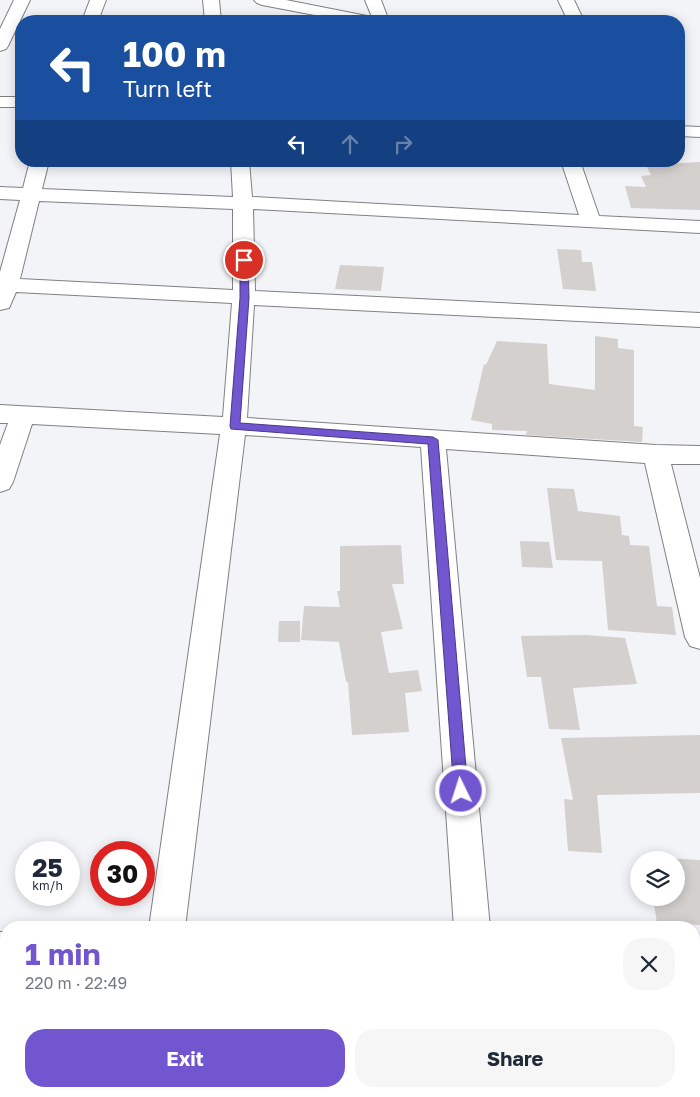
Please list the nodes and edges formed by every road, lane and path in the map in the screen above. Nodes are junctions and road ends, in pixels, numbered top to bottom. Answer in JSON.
{"nodes":[{"id":1,"x":22,"y":0,"type":"edge"},
{"id":2,"x":98,"y":0,"type":"edge"},
{"id":3,"x":211,"y":0,"type":"edge"},
{"id":4,"x":262,"y":0,"type":"edge"},
{"id":5,"x":373,"y":0,"type":"edge"},
{"id":6,"x":566,"y":0,"type":"edge"},
{"id":7,"x":92,"y":15,"type":"edge"},
{"id":8,"x":212,"y":15,"type":"edge"},
{"id":9,"x":338,"y":15,"type":"edge"},
{"id":10,"x":379,"y":15,"type":"edge"},
{"id":11,"x":573,"y":15,"type":"edge"},
{"id":12,"x":0,"y":46,"type":"edge"},
{"id":13,"x":0,"y":102,"type":"edge"},
{"id":14,"x":15,"y":102,"type":"edge"},
{"id":15,"x":685,"y":131,"type":"edge"},
{"id":16,"x":700,"y":132,"type":"edge"},
{"id":17,"x":38,"y":167,"type":"edge"},
{"id":18,"x":241,"y":167,"type":"edge"},
{"id":19,"x":572,"y":167,"type":"edge"},
{"id":20,"x":0,"y":193,"type":"edge"},
{"id":21,"x":30,"y":194,"type":"junction"},
{"id":22,"x":244,"y":203,"type":"junction"},
{"id":23,"x":591,"y":220,"type":"junction"},
{"id":24,"x":700,"y":227,"type":"edge"},
{"id":25,"x":2,"y":292,"type":"edge"},
{"id":26,"x":244,"y":298,"type":"junction"},
{"id":27,"x":700,"y":320,"type":"edge"},
{"id":28,"x":12,"y":414,"type":"edge"},
{"id":29,"x":235,"y":426,"type":"junction"},
{"id":30,"x":433,"y":440,"type":"junction"},
{"id":31,"x":656,"y":454,"type":"junction"},
{"id":32,"x":700,"y":455,"type":"edge"},
{"id":33,"x":0,"y":482,"type":"edge"},
{"id":34,"x":700,"y":637,"type":"edge"},
{"id":35,"x":168,"y":921,"type":"edge"},
{"id":36,"x":471,"y":921,"type":"edge"}],
"edges":[{"from":1,"to":12,"type":"street"},
{"from":2,"to":7,"type":"street"},
{"from":3,"to":8,"type":"street"},
{"from":4,"to":9,"type":"street"},
{"from":5,"to":10,"type":"street"},
{"from":6,"to":11,"type":"street"},
{"from":13,"to":14,"type":"street"},
{"from":15,"to":16,"type":"street"},
{"from":17,"to":21,"type":"street"},
{"from":18,"to":22,"type":"street"},
{"from":19,"to":23,"type":"street"},
{"from":20,"to":21,"type":"street"},
{"from":21,"to":22,"type":"street"},
{"from":21,"to":25,"type":"street"},
{"from":22,"to":23,"type":"street"},
{"from":22,"to":26,"type":"street"},
{"from":23,"to":24,"type":"street"},
{"from":25,"to":26,"type":"street"},
{"from":26,"to":27,"type":"street"},
{"from":26,"to":29,"type":"street"},
{"from":28,"to":29,"type":"street"},
{"from":28,"to":33,"type":"street"},
{"from":29,"to":30,"type":"street"},
{"from":29,"to":35,"type":"street"},
{"from":30,"to":31,"type":"street"},
{"from":30,"to":36,"type":"street"},
{"from":31,"to":32,"type":"street"},
{"from":31,"to":34,"type":"street"}]}
